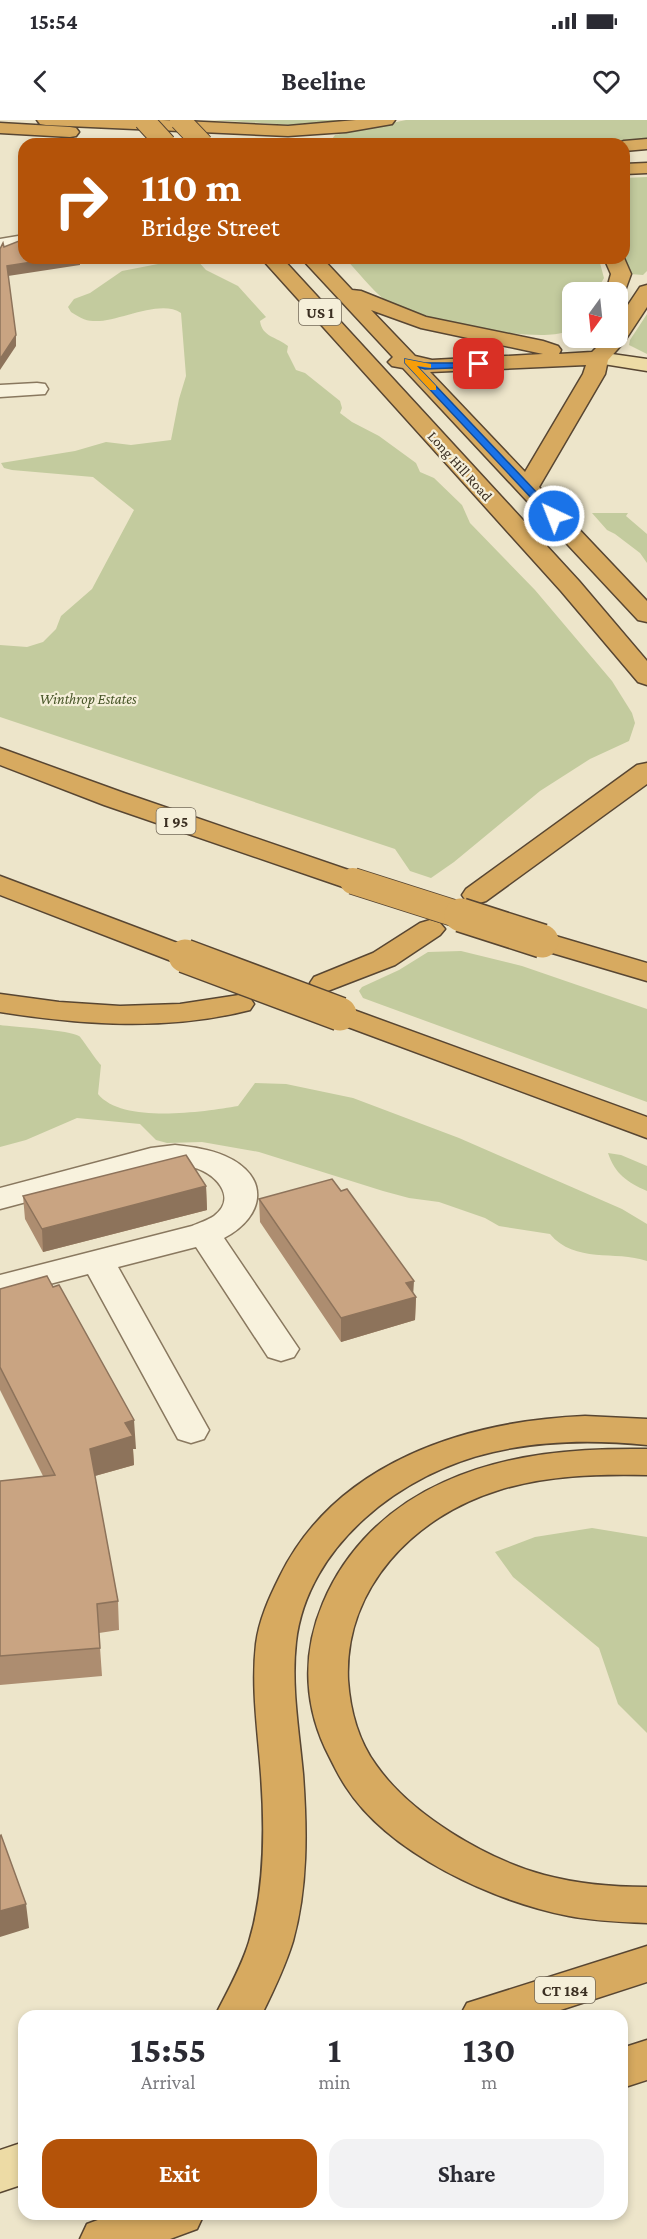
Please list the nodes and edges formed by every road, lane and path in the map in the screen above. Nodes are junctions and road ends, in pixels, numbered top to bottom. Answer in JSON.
{"nodes":[{"id":1,"x":46,"y":120,"type":"edge"},
{"id":2,"x":144,"y":120,"type":"edge"},
{"id":3,"x":180,"y":120,"type":"edge"},
{"id":4,"x":386,"y":120,"type":"edge"},
{"id":5,"x":0,"y":128,"type":"edge"},
{"id":6,"x":160,"y":138,"type":"edge"},
{"id":7,"x":178,"y":138,"type":"edge"},
{"id":8,"x":197,"y":138,"type":"edge"},
{"id":9,"x":647,"y":144,"type":"edge"},
{"id":10,"x":630,"y":145,"type":"edge"},
{"id":11,"x":647,"y":168,"type":"edge"},
{"id":12,"x":630,"y":169,"type":"edge"},
{"id":13,"x":18,"y":231,"type":"edge"},
{"id":14,"x":0,"y":234,"type":"edge"},
{"id":15,"x":18,"y":242,"type":"edge"},
{"id":16,"x":0,"y":245,"type":"edge"},
{"id":17,"x":276,"y":264,"type":"edge"},
{"id":18,"x":317,"y":264,"type":"edge"},
{"id":19,"x":617,"y":264,"type":"edge"},
{"id":20,"x":619,"y":282,"type":"edge"},
{"id":21,"x":339,"y":287,"type":"junction"},
{"id":22,"x":647,"y":291,"type":"edge"},
{"id":23,"x":628,"y":320,"type":"edge"},
{"id":24,"x":589,"y":348,"type":"edge"},
{"id":25,"x":607,"y":348,"type":"edge"},
{"id":26,"x":551,"y":350,"type":"junction"},
{"id":27,"x":597,"y":358,"type":"junction"},
{"id":28,"x":408,"y":361,"type":"junction"},
{"id":29,"x":647,"y":365,"type":"edge"},
{"id":30,"x":370,"y":367,"type":"junction"},
{"id":31,"x":37,"y":388,"type":"dead end"},
{"id":32,"x":0,"y":391,"type":"edge"},
{"id":33,"x":527,"y":488,"type":"junction"},
{"id":34,"x":647,"y":615,"type":"edge"},
{"id":35,"x":647,"y":677,"type":"edge"},
{"id":36,"x":0,"y":756,"type":"edge"},
{"id":37,"x":647,"y":771,"type":"edge"},
{"id":38,"x":647,"y":788,"type":"edge"},
{"id":39,"x":601,"y":803,"type":"junction"},
{"id":40,"x":0,"y":885,"type":"edge"},
{"id":41,"x":476,"y":895,"type":"dead end"},
{"id":42,"x":430,"y":929,"type":"dead end"},
{"id":43,"x":647,"y":972,"type":"edge"},
{"id":44,"x":325,"y":983,"type":"dead end"},
{"id":45,"x":0,"y":1003,"type":"edge"},
{"id":46,"x":239,"y":1004,"type":"dead end"},
{"id":47,"x":647,"y":1128,"type":"edge"},
{"id":48,"x":0,"y":1199,"type":"edge"},
{"id":49,"x":204,"y":1234,"type":"junction"},
{"id":50,"x":98,"y":1261,"type":"junction"},
{"id":51,"x":0,"y":1286,"type":"edge"},
{"id":52,"x":281,"y":1349,"type":"dead end"},
{"id":53,"x":191,"y":1430,"type":"dead end"},
{"id":54,"x":647,"y":1432,"type":"edge"},
{"id":55,"x":647,"y":1462,"type":"edge"},
{"id":56,"x":647,"y":1905,"type":"edge"},
{"id":57,"x":647,"y":1964,"type":"edge"},
{"id":58,"x":241,"y":2010,"type":"edge"},
{"id":59,"x":502,"y":2010,"type":"edge"},
{"id":60,"x":647,"y":2060,"type":"edge"},
{"id":61,"x":628,"y":2066,"type":"edge"},
{"id":62,"x":18,"y":2165,"type":"edge"},
{"id":63,"x":0,"y":2171,"type":"edge"},
{"id":64,"x":162,"y":2220,"type":"edge"},
{"id":65,"x":104,"y":2239,"type":"edge"}],
"edges":[{"from":1,"to":4,"type":"highway"},
{"from":2,"to":6,"type":"highway","bridge":true},
{"from":3,"to":8,"type":"highway","bridge":true},
{"from":5,"to":7,"type":"highway"},
{"from":9,"to":10,"type":"highway"},
{"from":11,"to":12,"type":"highway"},
{"from":13,"to":14,"type":"street"},
{"from":15,"to":16,"type":"street"},
{"from":17,"to":30,"type":"highway","name":"Long Hill Road","number":"US 1"},
{"from":18,"to":21,"type":"highway","name":"Long Hill Road","number":"US 1"},
{"from":19,"to":20,"type":"highway"},
{"from":21,"to":26,"type":"highway"},
{"from":21,"to":28,"type":"highway","name":"Long Hill Road","number":"US 1"},
{"from":22,"to":23,"type":"highway"},
{"from":24,"to":27,"type":"highway"},
{"from":25,"to":27,"type":"highway"},
{"from":26,"to":27,"type":"highway"},
{"from":26,"to":28,"type":"highway"},
{"from":27,"to":28,"type":"highway"},
{"from":27,"to":29,"type":"main road"},
{"from":27,"to":33,"type":"highway"},
{"from":28,"to":30,"type":"highway"},
{"from":28,"to":33,"type":"highway","name":"Long Hill Road","number":"US 1"},
{"from":30,"to":35,"type":"highway","name":"Long Hill Road","number":"US 1"},
{"from":31,"to":32,"type":"street"},
{"from":33,"to":34,"type":"highway","name":"Long Hill Road","number":"US 1"},
{"from":36,"to":43,"type":"highway","number":"I 95","bridge":true},
{"from":37,"to":39,"type":"highway"},
{"from":38,"to":39,"type":"highway"},
{"from":39,"to":41,"type":"highway"},
{"from":40,"to":47,"type":"highway","bridge":true},
{"from":42,"to":44,"type":"highway"},
{"from":45,"to":46,"type":"highway"},
{"from":48,"to":49,"type":"street"},
{"from":49,"to":50,"type":"street"},
{"from":49,"to":52,"type":"street"},
{"from":50,"to":51,"type":"street"},
{"from":50,"to":53,"type":"street"},
{"from":54,"to":58,"type":"highway"},
{"from":55,"to":56,"type":"highway"},
{"from":57,"to":59,"type":"highway","number":"CT 184"},
{"from":60,"to":61,"type":"highway"},
{"from":62,"to":63,"type":"main road"},
{"from":64,"to":65,"type":"highway"}]}
